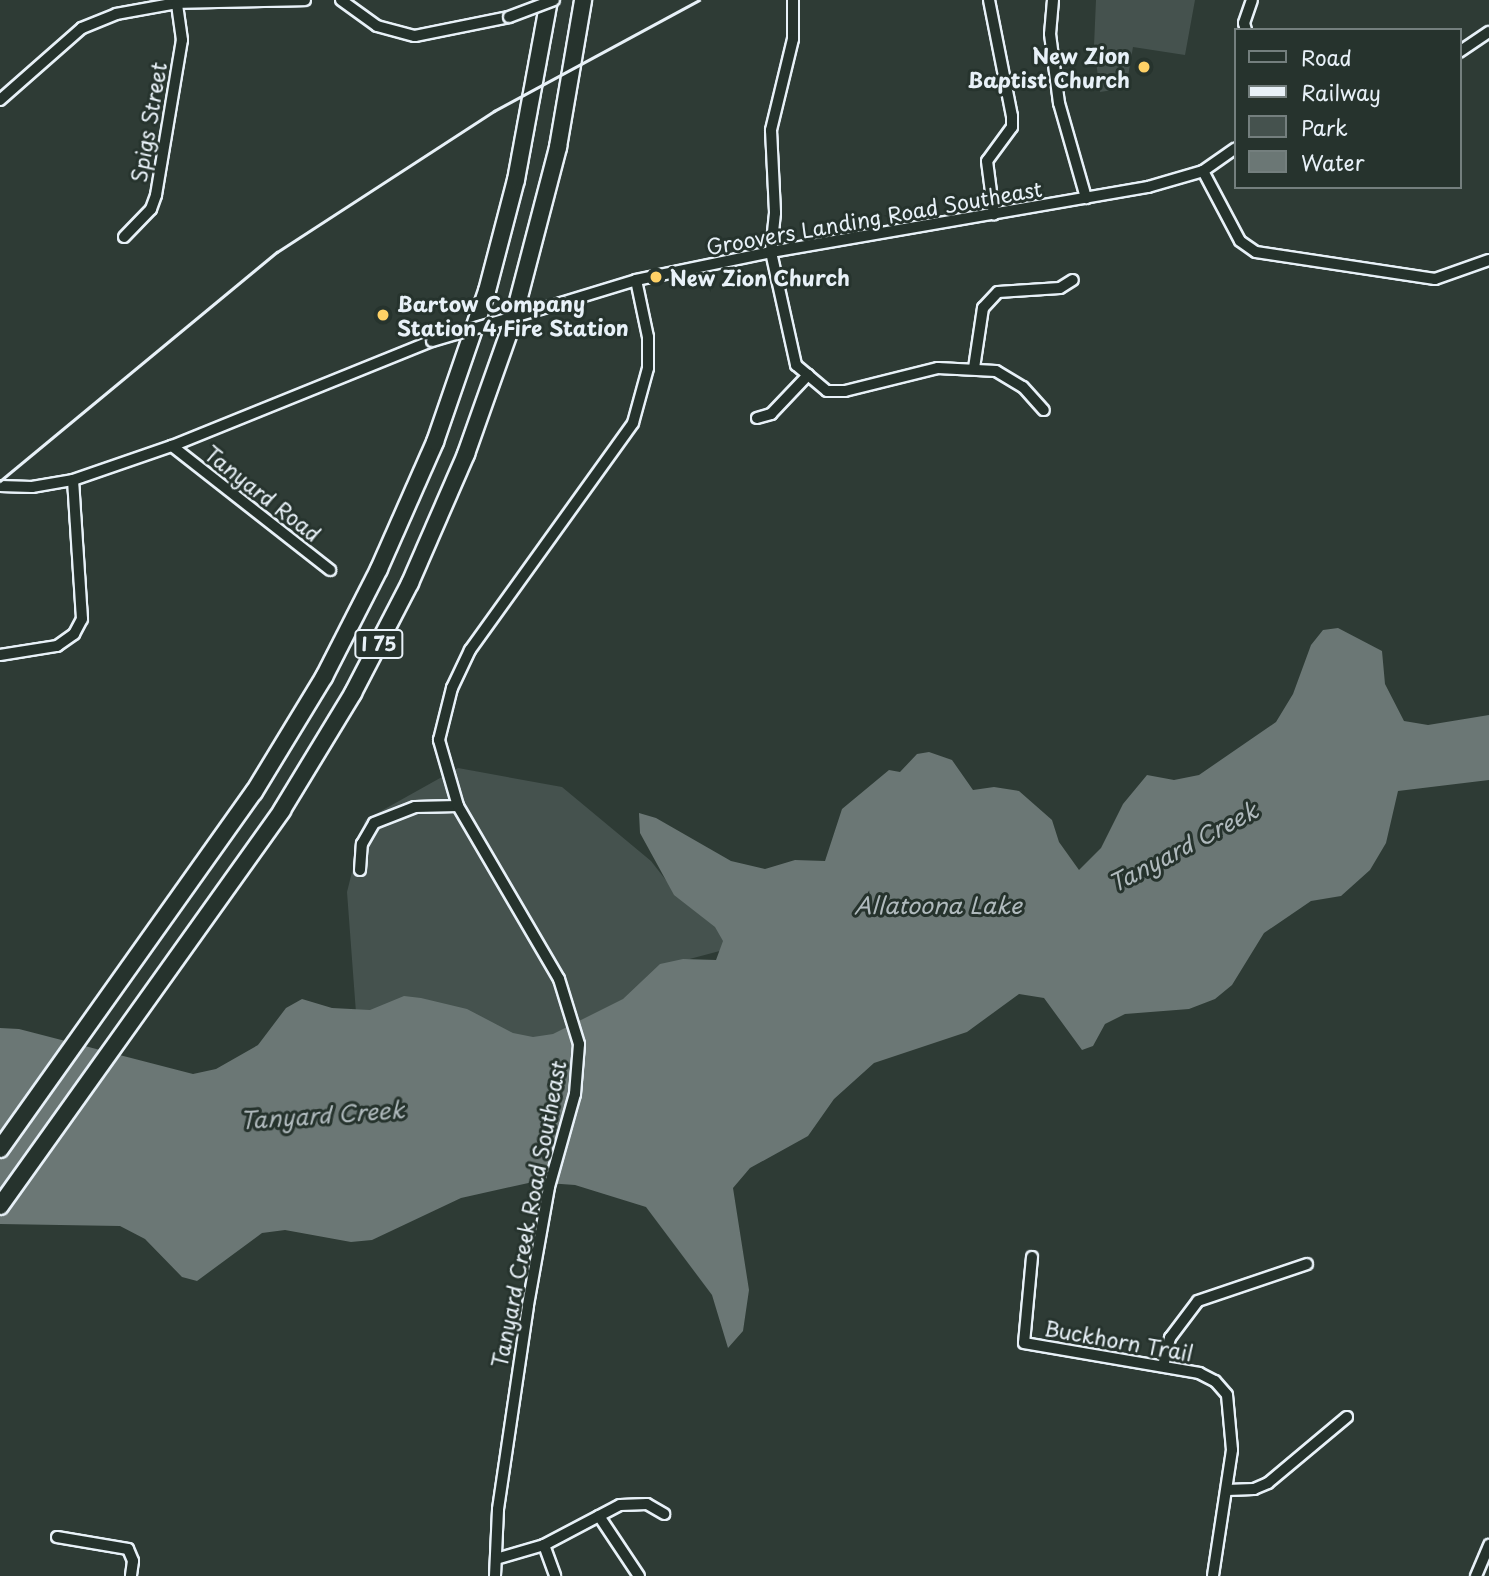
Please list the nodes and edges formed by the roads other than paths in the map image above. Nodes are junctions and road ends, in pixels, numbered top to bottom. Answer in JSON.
{"nodes":[{"id":1,"x":305,"y":0,"type":"edge"},
{"id":2,"x":341,"y":0,"type":"edge"},
{"id":3,"x":552,"y":0,"type":"edge"},
{"id":4,"x":583,"y":0,"type":"edge"},
{"id":5,"x":793,"y":0,"type":"edge"},
{"id":6,"x":989,"y":0,"type":"edge"},
{"id":7,"x":1053,"y":0,"type":"edge"},
{"id":8,"x":1252,"y":0,"type":"edge"},
{"id":9,"x":177,"y":3,"type":"junction"},
{"id":10,"x":1246,"y":28,"type":"edge"},
{"id":11,"x":1489,"y":32,"type":"edge"},
{"id":12,"x":1461,"y":51,"type":"edge"},
{"id":13,"x":0,"y":100,"type":"edge"},
{"id":14,"x":1234,"y":150,"type":"edge"},
{"id":15,"x":1203,"y":171,"type":"junction"},
{"id":16,"x":1086,"y":198,"type":"junction"},
{"id":17,"x":994,"y":215,"type":"junction"},
{"id":18,"x":124,"y":237,"type":"dead end"},
{"id":19,"x":771,"y":252,"type":"junction"},
{"id":20,"x":1489,"y":261,"type":"edge"},
{"id":21,"x":636,"y":280,"type":"junction"},
{"id":22,"x":1073,"y":280,"type":"dead end"},
{"id":23,"x":974,"y":368,"type":"junction"},
{"id":24,"x":808,"y":375,"type":"junction"},
{"id":25,"x":1044,"y":410,"type":"dead end"},
{"id":26,"x":757,"y":418,"type":"dead end"},
{"id":27,"x":172,"y":446,"type":"junction"},
{"id":28,"x":74,"y":480,"type":"junction"},
{"id":29,"x":0,"y":486,"type":"edge"},
{"id":30,"x":330,"y":570,"type":"dead end"},
{"id":31,"x":0,"y":655,"type":"edge"},
{"id":32,"x":458,"y":806,"type":"junction"},
{"id":33,"x":360,"y":870,"type":"dead end"},
{"id":34,"x":0,"y":1149,"type":"edge"},
{"id":35,"x":0,"y":1206,"type":"edge"},
{"id":36,"x":1032,"y":1257,"type":"dead end"},
{"id":37,"x":1307,"y":1264,"type":"dead end"},
{"id":38,"x":1163,"y":1366,"type":"junction"},
{"id":39,"x":1348,"y":1417,"type":"dead end"},
{"id":40,"x":1227,"y":1490,"type":"junction"},
{"id":41,"x":664,"y":1514,"type":"dead end"},
{"id":42,"x":599,"y":1516,"type":"junction"},
{"id":43,"x":57,"y":1537,"type":"dead end"},
{"id":44,"x":544,"y":1545,"type":"junction"},
{"id":45,"x":1489,"y":1545,"type":"edge"},
{"id":46,"x":496,"y":1559,"type":"junction"},
{"id":47,"x":131,"y":1576,"type":"edge"},
{"id":48,"x":495,"y":1576,"type":"edge"},
{"id":49,"x":555,"y":1576,"type":"edge"},
{"id":50,"x":639,"y":1576,"type":"edge"},
{"id":51,"x":1213,"y":1576,"type":"edge"},
{"id":52,"x":1476,"y":1576,"type":"edge"}],
"edges":[{"from":1,"to":9,"type":"street"},
{"from":2,"to":3,"type":"street","bridge":true},
{"from":3,"to":34,"type":"highway","number":"I 75"},
{"from":4,"to":35,"type":"highway","number":"I 75"},
{"from":5,"to":19,"type":"street"},
{"from":6,"to":17,"type":"street"},
{"from":7,"to":16,"type":"street"},
{"from":8,"to":10,"type":"street"},
{"from":9,"to":13,"type":"street"},
{"from":9,"to":18,"type":"street","name":"Spigs Street"},
{"from":11,"to":12,"type":"street"},
{"from":14,"to":15,"type":"street","name":"Groovers Landing Road Southeast"},
{"from":15,"to":16,"type":"street","name":"Groovers Landing Road Southeast"},
{"from":15,"to":20,"type":"street"},
{"from":16,"to":17,"type":"street","name":"Groovers Landing Road Southeast"},
{"from":17,"to":19,"type":"street","name":"Groovers Landing Road Southeast"},
{"from":19,"to":21,"type":"street","name":"Groovers Landing Road Southeast"},
{"from":19,"to":24,"type":"street"},
{"from":21,"to":27,"type":"street","name":"Groovers Landing Road Southeast","bridge":true},
{"from":21,"to":32,"type":"street","name":"Tanyard Creek Road Southeast"},
{"from":22,"to":23,"type":"street"},
{"from":23,"to":24,"type":"street"},
{"from":23,"to":25,"type":"street"},
{"from":24,"to":26,"type":"street"},
{"from":27,"to":28,"type":"street","name":"Groovers Landing Road Southeast"},
{"from":27,"to":30,"type":"street","name":"Tanyard Road"},
{"from":28,"to":29,"type":"street","name":"Groovers Landing Road Southeast"},
{"from":28,"to":31,"type":"street"},
{"from":32,"to":33,"type":"street"},
{"from":32,"to":46,"type":"street","name":"Tanyard Creek Road Southeast"},
{"from":36,"to":38,"type":"street","name":"Buckhorn Trail"},
{"from":37,"to":38,"type":"street"},
{"from":38,"to":40,"type":"street","name":"Buckhorn Trail"},
{"from":39,"to":40,"type":"street"},
{"from":40,"to":51,"type":"street","name":"Buckhorn Trail"},
{"from":41,"to":42,"type":"street"},
{"from":42,"to":44,"type":"street"},
{"from":42,"to":50,"type":"street"},
{"from":43,"to":47,"type":"street"},
{"from":44,"to":46,"type":"street"},
{"from":44,"to":49,"type":"street"},
{"from":45,"to":52,"type":"street"},
{"from":46,"to":48,"type":"street","name":"Tanyard Creek Road Southeast"}]}
